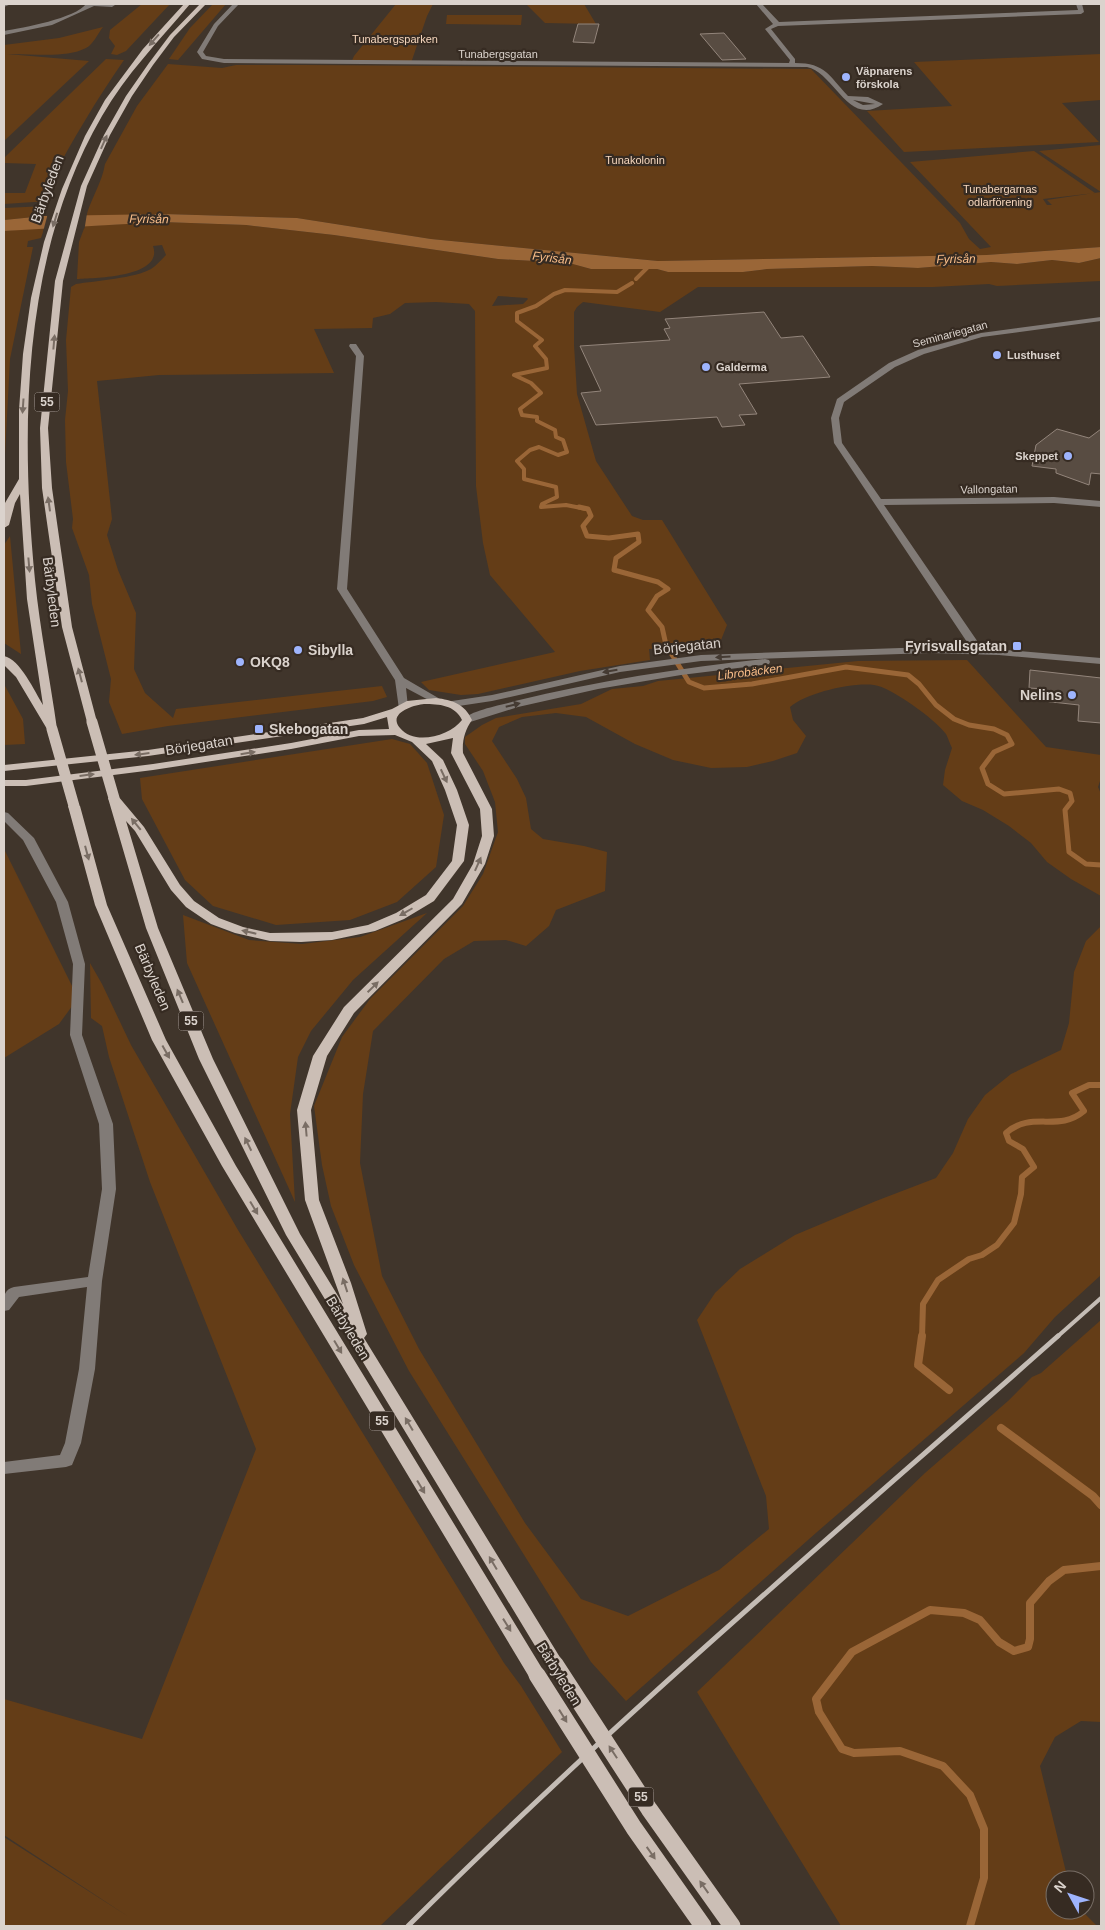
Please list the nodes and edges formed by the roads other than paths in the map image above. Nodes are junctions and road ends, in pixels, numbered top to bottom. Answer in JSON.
{"nodes":[{"id":1,"x":8,"y":4,"type":"edge"},
{"id":2,"x":89,"y":4,"type":"edge"},
{"id":3,"x":93,"y":4,"type":"edge"},
{"id":4,"x":187,"y":4,"type":"edge"},
{"id":5,"x":203,"y":4,"type":"edge"},
{"id":6,"x":236,"y":4,"type":"edge"},
{"id":7,"x":759,"y":4,"type":"edge"},
{"id":8,"x":1079,"y":4,"type":"edge"},
{"id":9,"x":4,"y":5,"type":"edge"},
{"id":10,"x":112,"y":5,"type":"dead end"},
{"id":11,"x":777,"y":24,"type":"junction"},
{"id":12,"x":4,"y":33,"type":"edge"},
{"id":13,"x":791,"y":65,"type":"junction"},
{"id":14,"x":845,"y":98,"type":"dead end"},
{"id":15,"x":1101,"y":319,"type":"edge"},
{"id":16,"x":353,"y":346,"type":"dead end"},
{"id":17,"x":22,"y":481,"type":"junction"},
{"id":18,"x":876,"y":502,"type":"junction"},
{"id":19,"x":1101,"y":504,"type":"edge"},
{"id":20,"x":4,"y":526,"type":"edge"},
{"id":21,"x":979,"y":652,"type":"junction"},
{"id":22,"x":4,"y":659,"type":"edge"},
{"id":23,"x":1101,"y":661,"type":"edge"},
{"id":24,"x":660,"y":668,"type":"junction"},
{"id":25,"x":400,"y":680,"type":"junction"},
{"id":26,"x":436,"y":701,"type":"junction"},
{"id":27,"x":452,"y":704,"type":"junction"},
{"id":28,"x":400,"y":709,"type":"junction"},
{"id":29,"x":464,"y":725,"type":"junction"},
{"id":30,"x":52,"y":729,"type":"junction"},
{"id":31,"x":398,"y":732,"type":"junction"},
{"id":32,"x":415,"y":739,"type":"junction"},
{"id":33,"x":4,"y":768,"type":"edge"},
{"id":34,"x":4,"y":783,"type":"edge"},
{"id":35,"x":114,"y":798,"type":"junction"},
{"id":36,"x":4,"y":815,"type":"edge"},
{"id":37,"x":96,"y":1281,"type":"junction"},
{"id":38,"x":4,"y":1306,"type":"edge"},
{"id":39,"x":363,"y":1348,"type":"junction"},
{"id":40,"x":4,"y":1468,"type":"edge"},
{"id":41,"x":703,"y":1926,"type":"edge"},
{"id":42,"x":732,"y":1926,"type":"edge"}],
"edges":[{"from":1,"to":9,"type":"street"},
{"from":2,"to":3,"type":"street"},
{"from":3,"to":10,"type":"street"},
{"from":3,"to":12,"type":"street"},
{"from":4,"to":17,"type":"main road","name":"Bärbyleden","number":"55","one_way":true},
{"from":35,"to":5,"type":"main road","name":"Bärbyleden","number":"55","one_way":true,"bridge":true},
{"from":6,"to":13,"type":"street","name":"Tunabergsgatan"},
{"from":7,"to":11,"type":"street"},
{"from":8,"to":11,"type":"street"},
{"from":11,"to":13,"type":"street"},
{"from":13,"to":14,"type":"street","name":"Tunabergsgatan"},
{"from":15,"to":18,"type":"street","name":"Seminariegatan"},
{"from":16,"to":25,"type":"street"},
{"from":17,"to":20,"type":"main road"},
{"from":17,"to":30,"type":"main road","name":"Bärbyleden","number":"55","one_way":true},
{"from":18,"to":19,"type":"street","name":"Vallongatan"},
{"from":18,"to":21,"type":"street","name":"Seminariegatan"},
{"from":21,"to":23,"type":"street","name":"Börjegatan"},
{"from":21,"to":24,"type":"street","name":"Börjegatan"},
{"from":22,"to":30,"type":"main road"},
{"from":24,"to":27,"type":"street","name":"Börjegatan","one_way":true},
{"from":29,"to":24,"type":"street","name":"Börjegatan","one_way":true},
{"from":25,"to":26,"type":"street"},
{"from":25,"to":28,"type":"street"},
{"from":26,"to":27,"type":"main road","name":"Börjegatan"},
{"from":26,"to":28,"type":"main road","name":"Börjegatan"},
{"from":27,"to":29,"type":"main road"},
{"from":28,"to":31,"type":"main road"},
{"from":28,"to":33,"type":"main road","name":"Börjegatan","one_way":true},
{"from":29,"to":32,"type":"main road"},
{"from":39,"to":29,"type":"main road","one_way":true},
{"from":30,"to":41,"type":"main road","name":"Bärbyleden","number":"55","one_way":true,"bridge":true},
{"from":31,"to":32,"type":"main road"},
{"from":34,"to":31,"type":"main road","name":"Börjegatan","one_way":true},
{"from":32,"to":35,"type":"main road","one_way":true},
{"from":39,"to":35,"type":"main road","name":"Bärbyleden","number":"55","one_way":true},
{"from":36,"to":37,"type":"street"},
{"from":37,"to":38,"type":"street"},
{"from":37,"to":40,"type":"street"},
{"from":42,"to":39,"type":"main road","name":"Bärbyleden","number":"55","one_way":true,"bridge":true}]}
